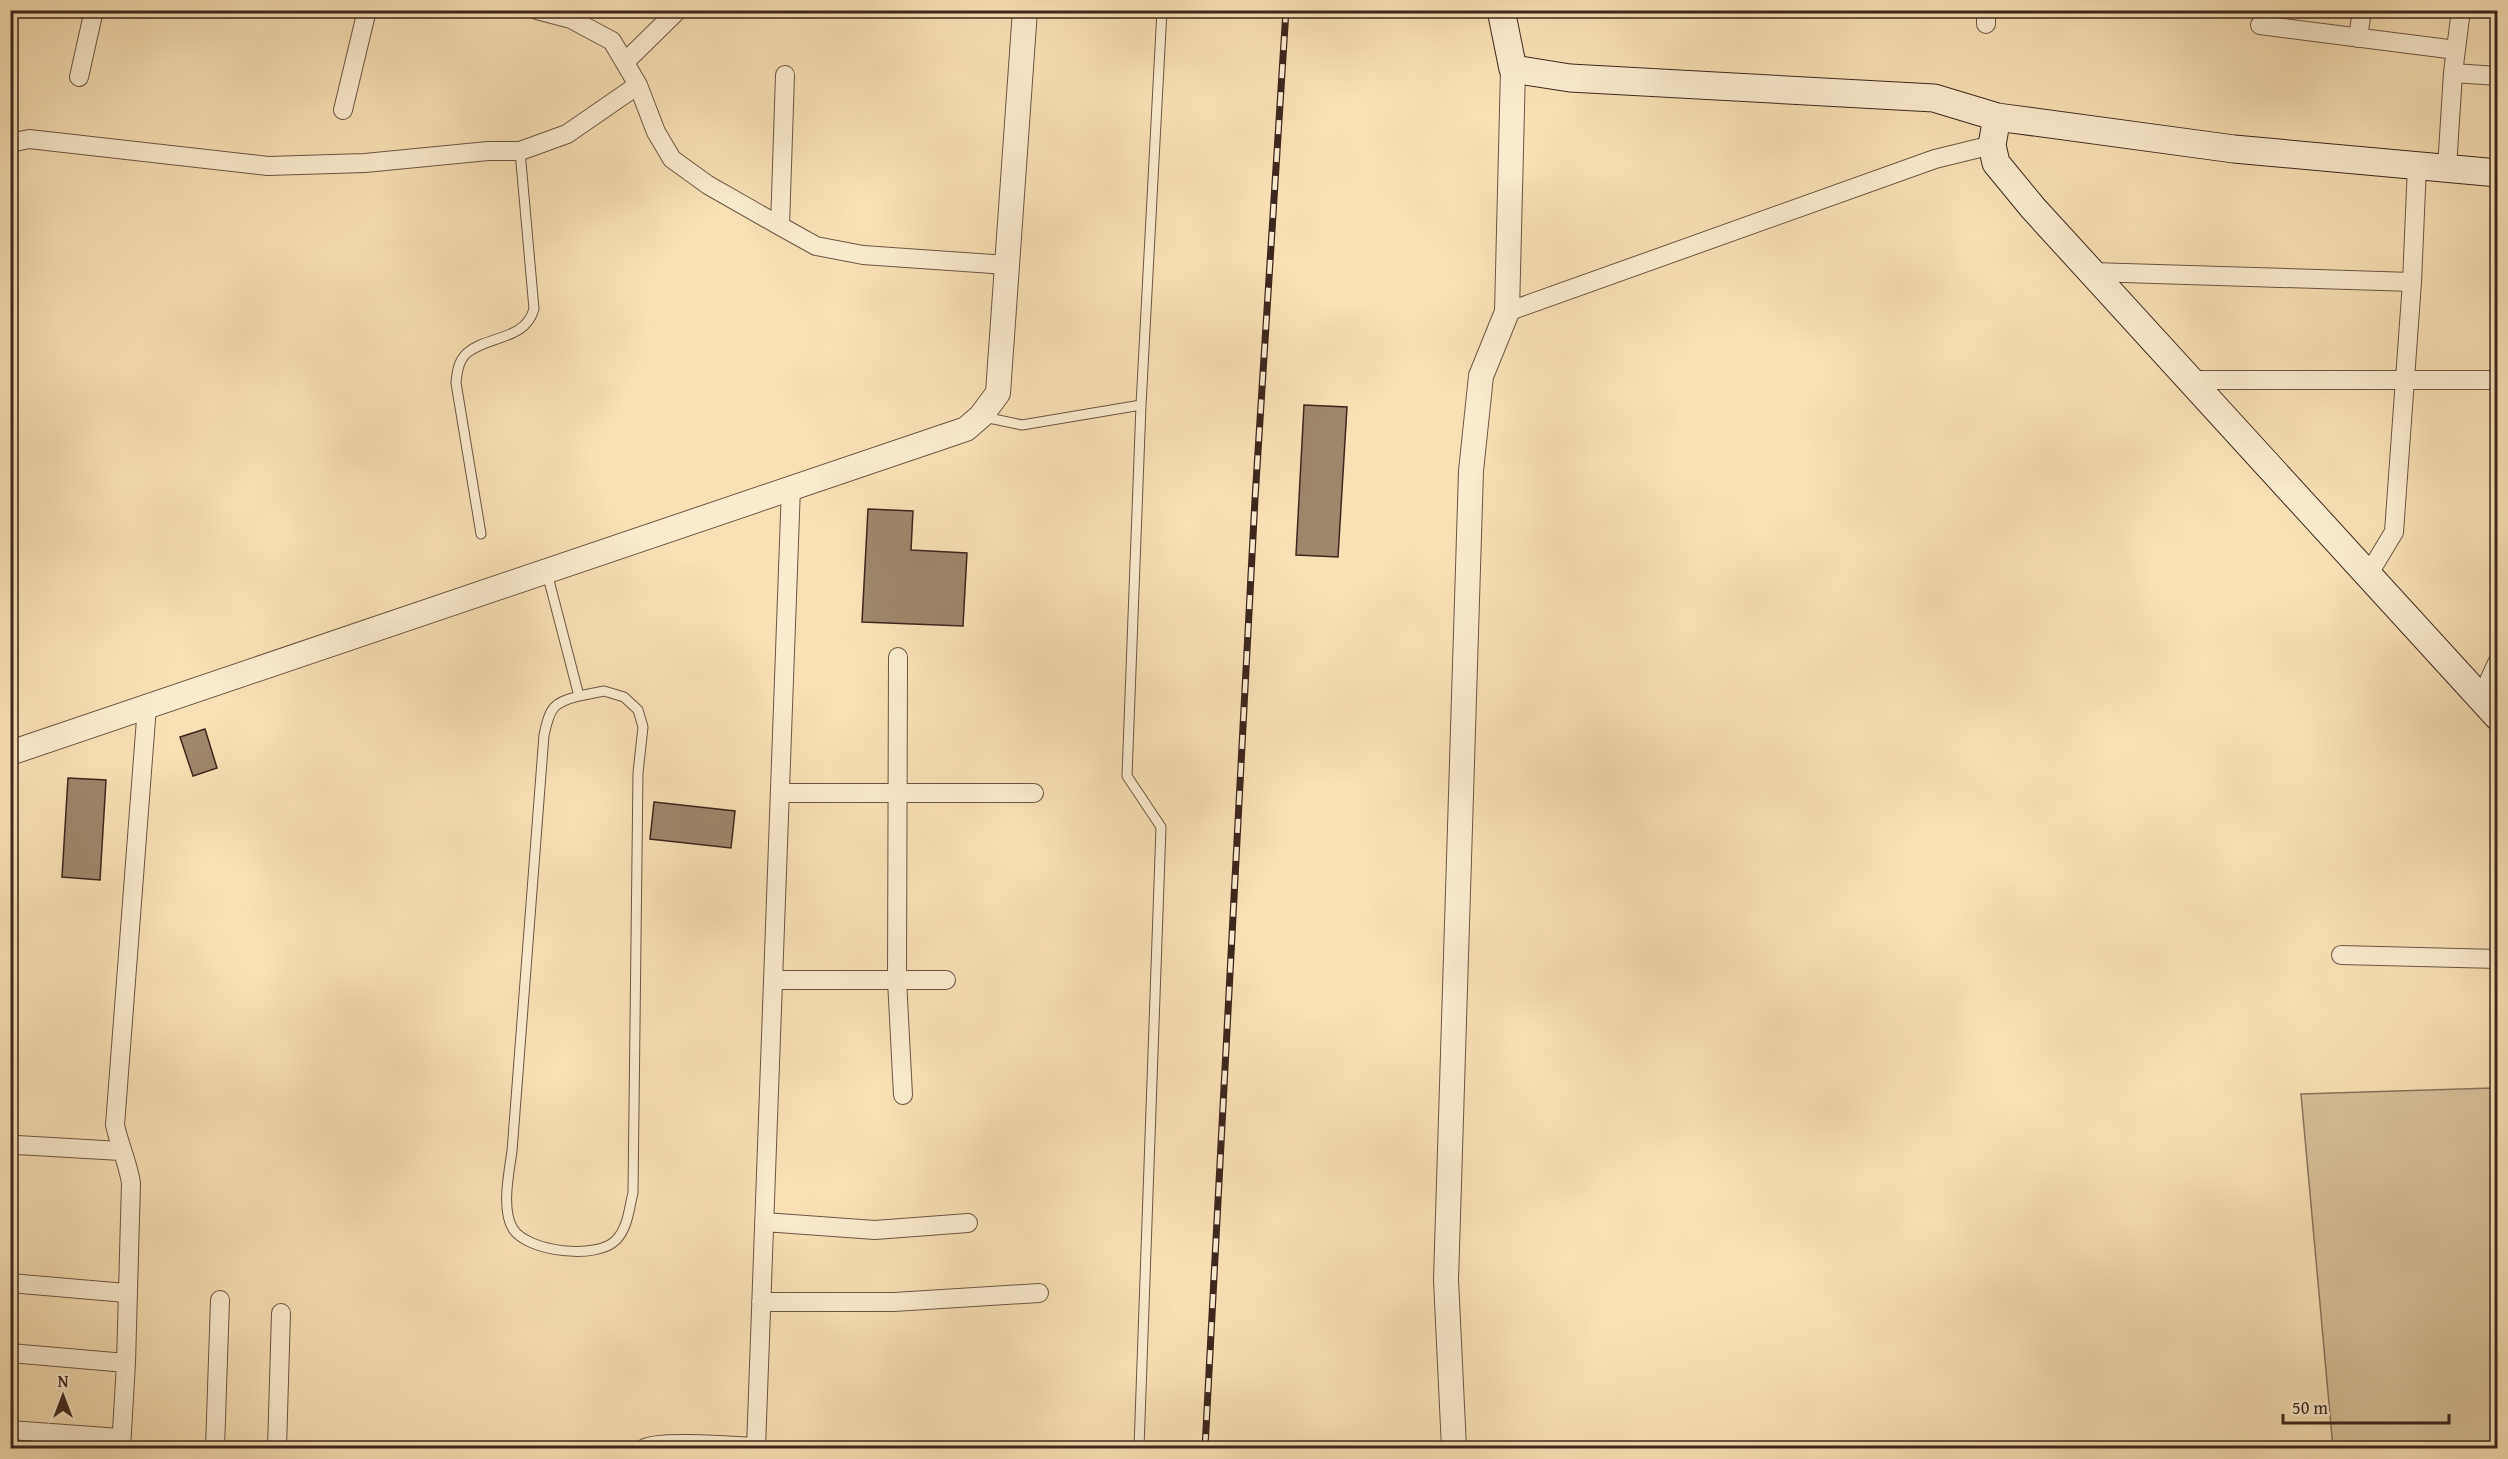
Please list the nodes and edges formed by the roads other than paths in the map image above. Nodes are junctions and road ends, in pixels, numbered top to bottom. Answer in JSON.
{"nodes":[{"id":1,"x":94,"y":10,"type":"edge"},
{"id":2,"x":367,"y":10,"type":"edge"},
{"id":3,"x":537,"y":10,"type":"edge"},
{"id":4,"x":678,"y":10,"type":"edge"},
{"id":5,"x":1025,"y":10,"type":"edge"},
{"id":6,"x":1162,"y":10,"type":"edge"},
{"id":7,"x":1501,"y":10,"type":"edge"},
{"id":8,"x":2362,"y":10,"type":"edge"},
{"id":9,"x":2462,"y":10,"type":"edge"},
{"id":10,"x":2260,"y":25,"type":"dead end"},
{"id":11,"x":2358,"y":38,"type":"junction"},
{"id":12,"x":2456,"y":50,"type":"junction"},
{"id":13,"x":625,"y":62,"type":"junction"},
{"id":14,"x":1513,"y":69,"type":"junction"},
{"id":15,"x":2453,"y":73,"type":"junction"},
{"id":16,"x":784,"y":75,"type":"dead end"},
{"id":17,"x":2498,"y":76,"type":"edge"},
{"id":18,"x":80,"y":77,"type":"dead end"},
{"id":19,"x":638,"y":85,"type":"junction"},
{"id":20,"x":343,"y":111,"type":"dead end"},
{"id":21,"x":1997,"y":117,"type":"junction"},
{"id":22,"x":10,"y":143,"type":"edge"},
{"id":23,"x":1992,"y":145,"type":"junction"},
{"id":24,"x":520,"y":152,"type":"junction"},
{"id":25,"x":2417,"y":165,"type":"junction"},
{"id":26,"x":2447,"y":168,"type":"junction"},
{"id":27,"x":2498,"y":173,"type":"edge"},
{"id":28,"x":780,"y":226,"type":"junction"},
{"id":29,"x":1007,"y":265,"type":"junction"},
{"id":30,"x":2092,"y":272,"type":"junction"},
{"id":31,"x":2412,"y":282,"type":"junction"},
{"id":32,"x":1507,"y":312,"type":"junction"},
{"id":33,"x":2405,"y":379,"type":"junction"},
{"id":34,"x":2190,"y":380,"type":"junction"},
{"id":35,"x":2498,"y":380,"type":"edge"},
{"id":36,"x":1141,"y":405,"type":"junction"},
{"id":37,"x":981,"y":416,"type":"junction"},
{"id":38,"x":791,"y":487,"type":"junction"},
{"id":39,"x":481,"y":534,"type":"dead end"},
{"id":40,"x":547,"y":570,"type":"junction"},
{"id":41,"x":2368,"y":575,"type":"junction"},
{"id":42,"x":898,"y":657,"type":"dead end"},
{"id":43,"x":2498,"y":661,"type":"edge"},
{"id":44,"x":579,"y":696,"type":"junction"},
{"id":45,"x":147,"y":706,"type":"junction"},
{"id":46,"x":2489,"y":707,"type":"edge"},
{"id":47,"x":10,"y":753,"type":"edge"},
{"id":48,"x":781,"y":793,"type":"junction"},
{"id":49,"x":897,"y":793,"type":"junction"},
{"id":50,"x":1034,"y":793,"type":"dead end"},
{"id":51,"x":2341,"y":955,"type":"dead end"},
{"id":52,"x":2498,"y":959,"type":"edge"},
{"id":53,"x":774,"y":980,"type":"junction"},
{"id":54,"x":897,"y":980,"type":"junction"},
{"id":55,"x":946,"y":980,"type":"dead end"},
{"id":56,"x":903,"y":1095,"type":"dead end"},
{"id":57,"x":17,"y":1145,"type":"dead end"},
{"id":58,"x":121,"y":1151,"type":"junction"},
{"id":59,"x":765,"y":1222,"type":"junction"},
{"id":60,"x":968,"y":1223,"type":"dead end"},
{"id":61,"x":10,"y":1283,"type":"edge"},
{"id":62,"x":126,"y":1293,"type":"junction"},
{"id":63,"x":1039,"y":1293,"type":"dead end"},
{"id":64,"x":220,"y":1300,"type":"dead end"},
{"id":65,"x":761,"y":1302,"type":"junction"},
{"id":66,"x":281,"y":1313,"type":"dead end"},
{"id":67,"x":10,"y":1353,"type":"edge"},
{"id":68,"x":126,"y":1362,"type":"junction"},
{"id":69,"x":10,"y":1430,"type":"edge"},
{"id":70,"x":120,"y":1443,"type":"edge"},
{"id":71,"x":756,"y":1448,"type":"edge"},
{"id":72,"x":214,"y":1449,"type":"edge"},
{"id":73,"x":277,"y":1449,"type":"edge"},
{"id":74,"x":645,"y":1449,"type":"edge"},
{"id":75,"x":1139,"y":1449,"type":"edge"},
{"id":76,"x":1454,"y":1449,"type":"edge"}],
"edges":[{"from":1,"to":18,"type":"street"},
{"from":2,"to":20,"type":"street"},
{"from":3,"to":13,"type":"street"},
{"from":4,"to":13,"type":"street"},
{"from":5,"to":29,"type":"street"},
{"from":6,"to":36,"type":"lane"},
{"from":7,"to":14,"type":"main road"},
{"from":8,"to":11,"type":"street"},
{"from":9,"to":12,"type":"street"},
{"from":10,"to":11,"type":"street"},
{"from":11,"to":12,"type":"street"},
{"from":12,"to":15,"type":"street"},
{"from":13,"to":19,"type":"street"},
{"from":14,"to":21,"type":"main road"},
{"from":14,"to":32,"type":"street"},
{"from":15,"to":17,"type":"street"},
{"from":15,"to":26,"type":"street"},
{"from":16,"to":28,"type":"street"},
{"from":19,"to":24,"type":"street"},
{"from":19,"to":28,"type":"street"},
{"from":21,"to":23,"type":"main road"},
{"from":21,"to":25,"type":"main road"},
{"from":22,"to":24,"type":"street"},
{"from":23,"to":30,"type":"main road"},
{"from":23,"to":32,"type":"street"},
{"from":24,"to":39,"type":"lane"},
{"from":25,"to":26,"type":"main road"},
{"from":25,"to":31,"type":"street"},
{"from":26,"to":27,"type":"main road"},
{"from":28,"to":29,"type":"street"},
{"from":29,"to":37,"type":"street"},
{"from":30,"to":31,"type":"street"},
{"from":30,"to":34,"type":"main road"},
{"from":31,"to":33,"type":"street"},
{"from":32,"to":76,"type":"street"},
{"from":33,"to":34,"type":"street"},
{"from":33,"to":35,"type":"street"},
{"from":33,"to":41,"type":"street"},
{"from":34,"to":41,"type":"main road"},
{"from":36,"to":37,"type":"lane"},
{"from":36,"to":75,"type":"lane"},
{"from":37,"to":38,"type":"street"},
{"from":38,"to":40,"type":"street"},
{"from":38,"to":48,"type":"street"},
{"from":40,"to":44,"type":"lane"},
{"from":40,"to":45,"type":"street"},
{"from":41,"to":46,"type":"main road"},
{"from":42,"to":49,"type":"street"},
{"from":43,"to":46,"type":"street"},
{"from":44,"to":44,"type":"lane"},
{"from":45,"to":47,"type":"street"},
{"from":45,"to":58,"type":"street"},
{"from":48,"to":49,"type":"street"},
{"from":48,"to":53,"type":"street"},
{"from":49,"to":50,"type":"street"},
{"from":49,"to":54,"type":"street"},
{"from":51,"to":52,"type":"street"},
{"from":53,"to":54,"type":"street"},
{"from":53,"to":59,"type":"street"},
{"from":54,"to":55,"type":"street"},
{"from":54,"to":56,"type":"street"},
{"from":57,"to":58,"type":"street"},
{"from":58,"to":62,"type":"street"},
{"from":59,"to":60,"type":"street"},
{"from":59,"to":65,"type":"street"},
{"from":61,"to":62,"type":"street"},
{"from":62,"to":68,"type":"street"},
{"from":63,"to":65,"type":"street"},
{"from":64,"to":72,"type":"street"},
{"from":65,"to":71,"type":"street"},
{"from":66,"to":73,"type":"street"},
{"from":67,"to":68,"type":"street"},
{"from":68,"to":70,"type":"street"},
{"from":69,"to":70,"type":"street"},
{"from":71,"to":74,"type":"street"}]}
